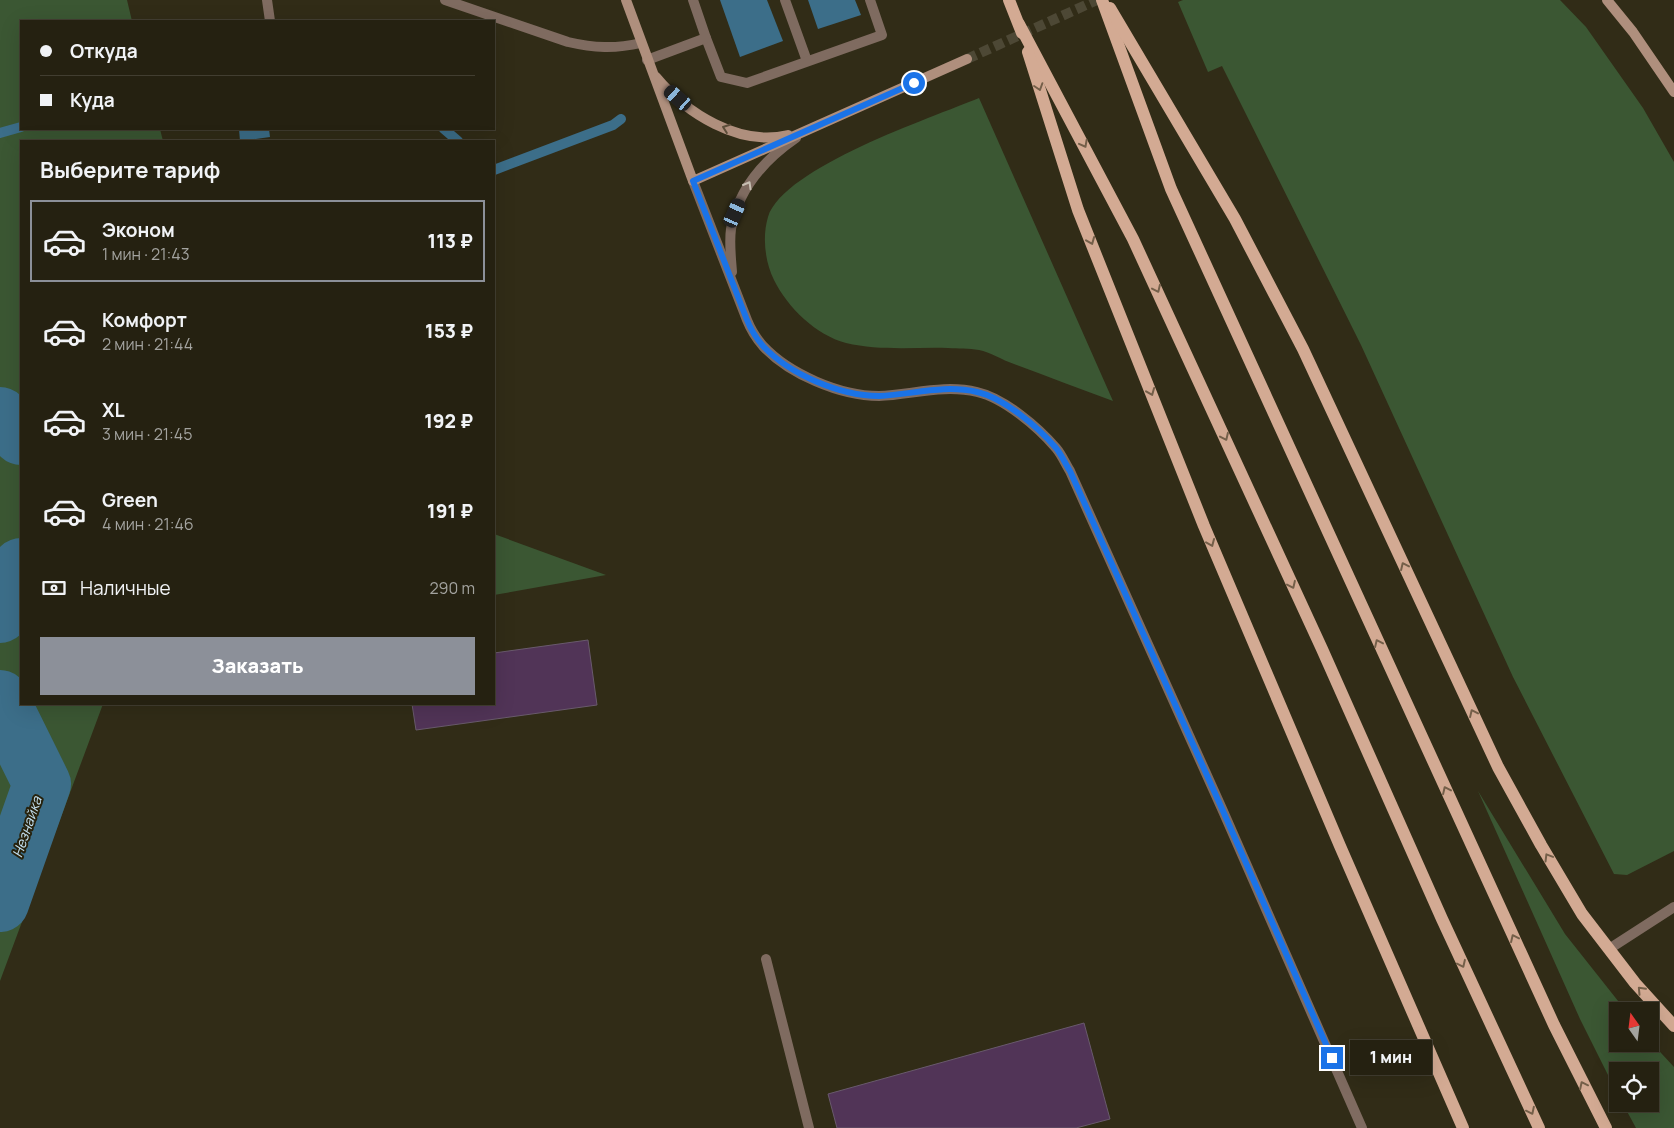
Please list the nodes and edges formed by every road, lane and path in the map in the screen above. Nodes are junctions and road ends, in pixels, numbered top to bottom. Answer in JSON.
{"nodes":[{"id":1,"x":267,"y":0,"type":"edge"},
{"id":2,"x":445,"y":0,"type":"edge"},
{"id":3,"x":626,"y":0,"type":"edge"},
{"id":4,"x":693,"y":0,"type":"edge"},
{"id":5,"x":785,"y":0,"type":"edge"},
{"id":6,"x":870,"y":0,"type":"edge"},
{"id":7,"x":1009,"y":0,"type":"edge"},
{"id":8,"x":1104,"y":0,"type":"edge"},
{"id":9,"x":1606,"y":0,"type":"edge"},
{"id":10,"x":270,"y":20,"type":"edge"},
{"id":11,"x":1019,"y":24,"type":"junction"},
{"id":12,"x":706,"y":38,"type":"junction"},
{"id":13,"x":641,"y":43,"type":"junction"},
{"id":14,"x":647,"y":60,"type":"junction"},
{"id":15,"x":967,"y":60,"type":"tunnel mouth"},
{"id":16,"x":807,"y":61,"type":"junction"},
{"id":17,"x":653,"y":73,"type":"junction"},
{"id":18,"x":1674,"y":92,"type":"edge"},
{"id":19,"x":808,"y":129,"type":"junction"},
{"id":20,"x":693,"y":181,"type":"junction"},
{"id":21,"x":732,"y":282,"type":"junction"},
{"id":22,"x":1674,"y":907,"type":"edge"},
{"id":23,"x":1609,"y":950,"type":"junction"},
{"id":24,"x":766,"y":959,"type":"dead end"},
{"id":25,"x":1674,"y":1026,"type":"edge"},
{"id":26,"x":808,"y":1128,"type":"edge"},
{"id":27,"x":1362,"y":1128,"type":"edge"},
{"id":28,"x":1463,"y":1128,"type":"edge"},
{"id":29,"x":1539,"y":1128,"type":"edge"},
{"id":30,"x":1606,"y":1128,"type":"edge"}],
"edges":[{"from":1,"to":10,"type":"street"},
{"from":2,"to":13,"type":"street"},
{"from":3,"to":13,"type":"street"},
{"from":4,"to":12,"type":"street"},
{"from":5,"to":16,"type":"street"},
{"from":6,"to":16,"type":"street"},
{"from":7,"to":11,"type":"main road"},
{"from":23,"to":8,"type":"main road","one_way":true},
{"from":30,"to":8,"type":"main road","one_way":true},
{"from":9,"to":18,"type":"street"},
{"from":11,"to":28,"type":"main road","one_way":true},
{"from":11,"to":29,"type":"main road","one_way":true},
{"from":12,"to":14,"type":"street"},
{"from":12,"to":16,"type":"street"},
{"from":13,"to":14,"type":"street"},
{"from":14,"to":17,"type":"street"},
{"from":15,"to":19,"type":"street"},
{"from":19,"to":17,"type":"street","one_way":true},
{"from":17,"to":20,"type":"street"},
{"from":19,"to":20,"type":"street"},
{"from":21,"to":19,"type":"street","one_way":true},
{"from":20,"to":21,"type":"street"},
{"from":21,"to":27,"type":"street"},
{"from":22,"to":23,"type":"street"},
{"from":25,"to":23,"type":"main road","one_way":true},
{"from":24,"to":26,"type":"street"}]}
